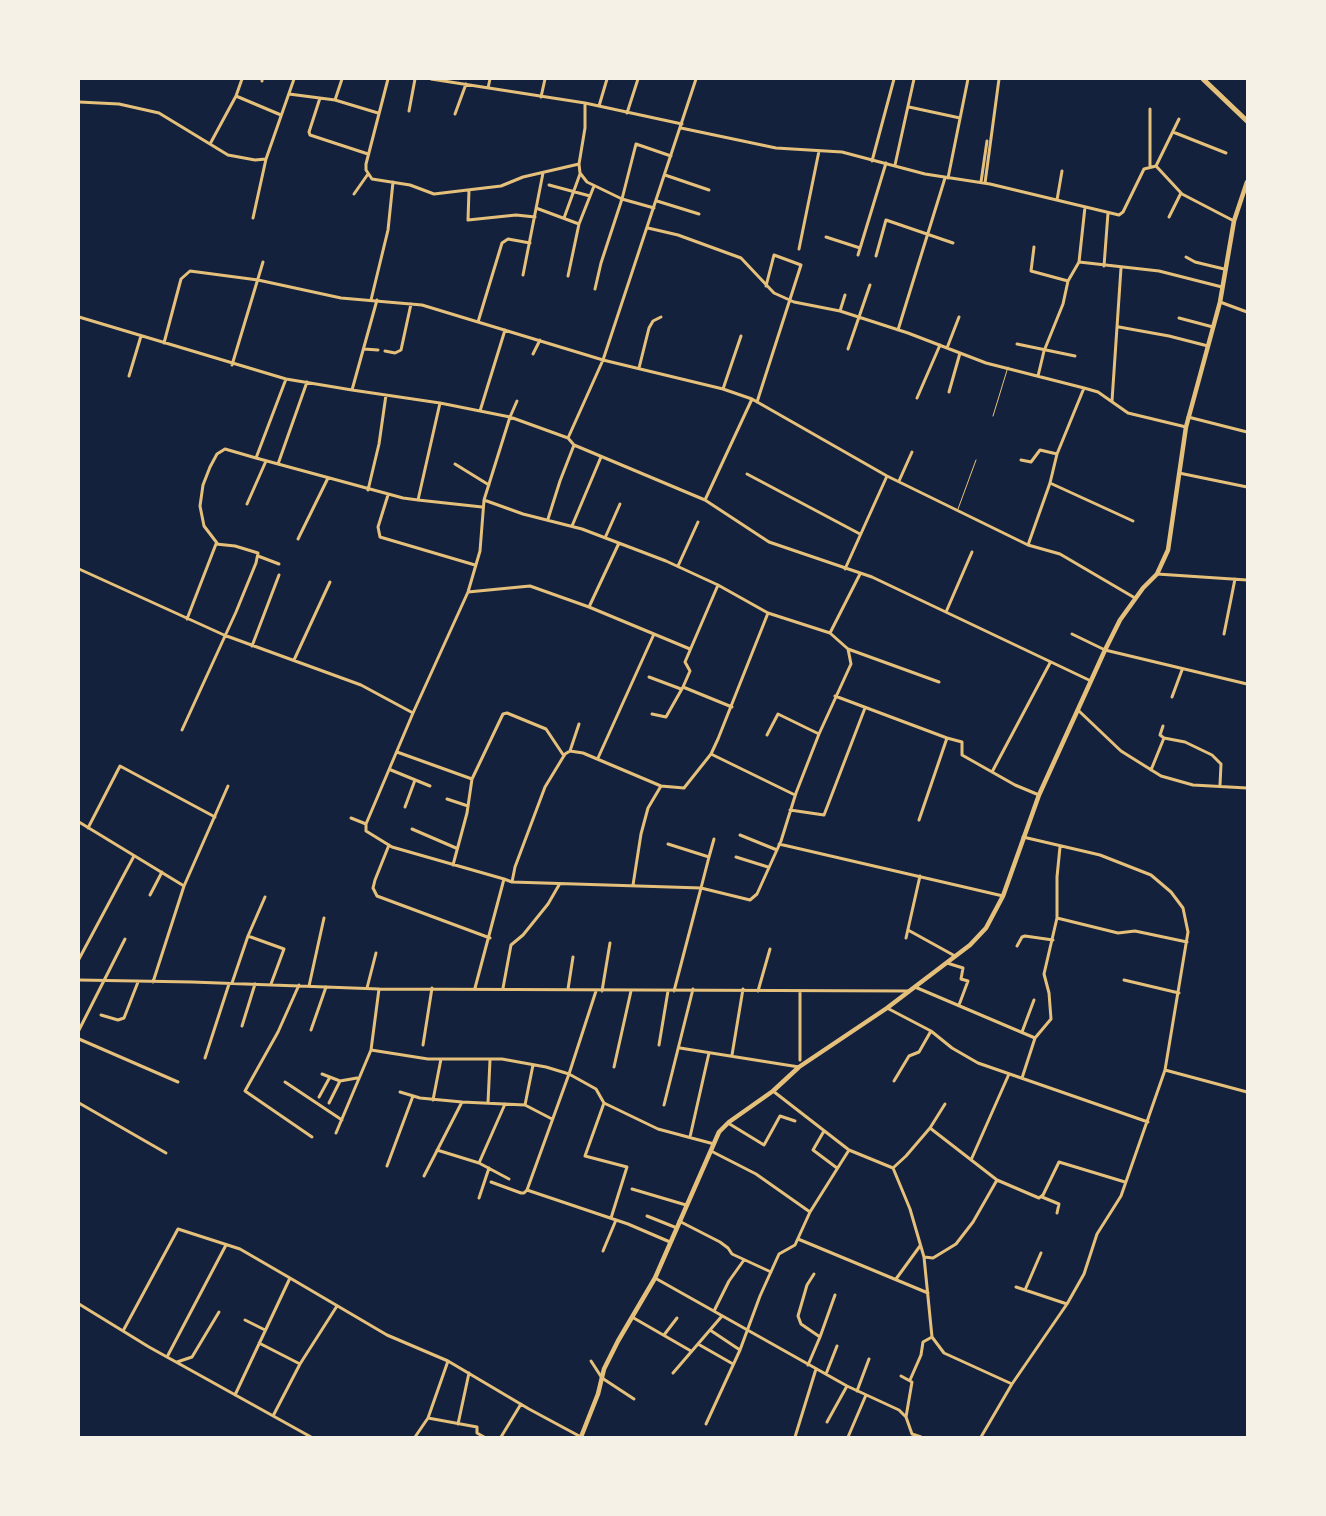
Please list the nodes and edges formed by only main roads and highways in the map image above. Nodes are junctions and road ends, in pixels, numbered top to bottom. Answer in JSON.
{"nodes":[{"id":1,"x":1203,"y":79,"type":"edge"},
{"id":2,"x":1247,"y":121,"type":"edge"},
{"id":3,"x":1247,"y":182,"type":"edge"},
{"id":4,"x":582,"y":1437,"type":"edge"}],
"edges":[{"from":1,"to":2,"type":"main road"},
{"from":3,"to":4,"type":"main road"}]}
